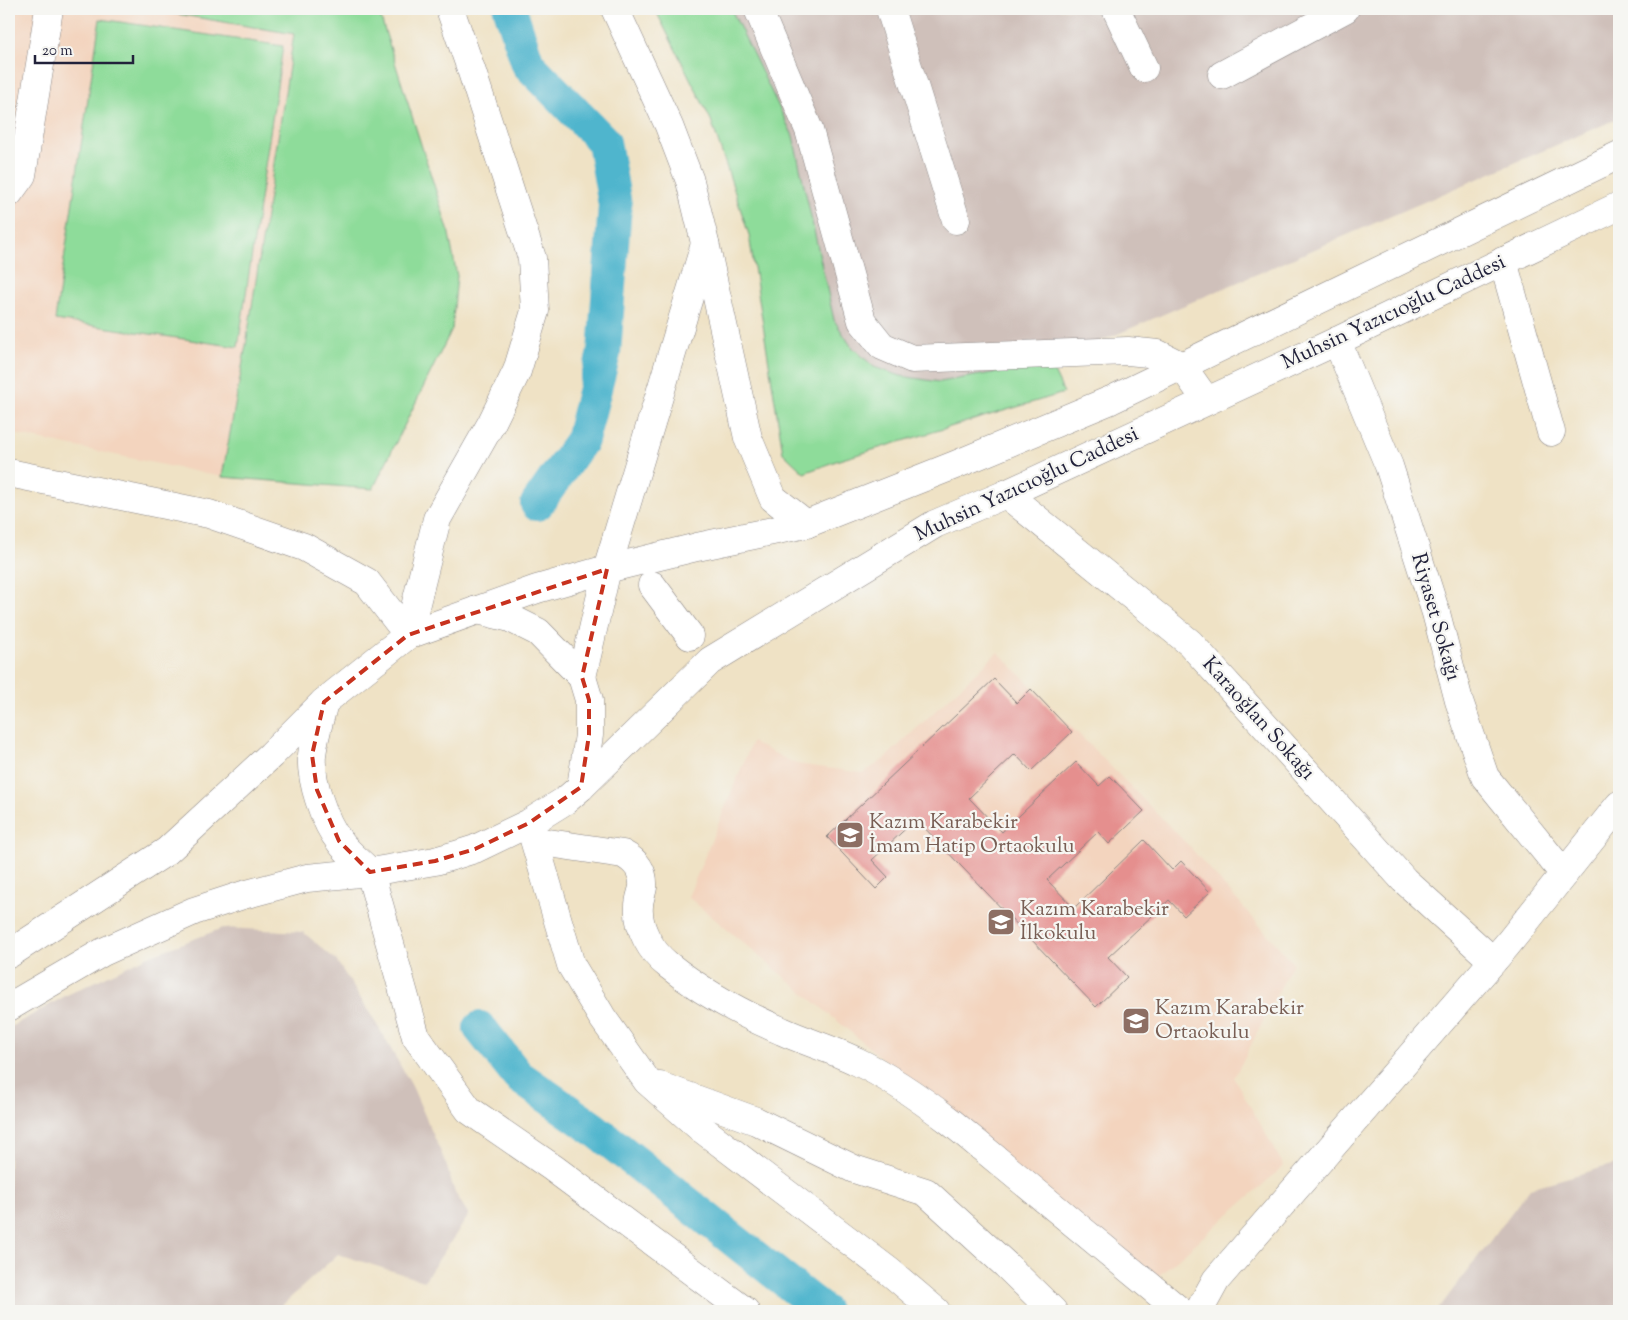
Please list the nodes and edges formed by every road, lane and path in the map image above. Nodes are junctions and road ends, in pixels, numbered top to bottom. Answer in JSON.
{"nodes":[{"id":1,"x":49,"y":9,"type":"edge"},
{"id":2,"x":450,"y":9,"type":"edge"},
{"id":3,"x":615,"y":9,"type":"edge"},
{"id":4,"x":758,"y":9,"type":"edge"},
{"id":5,"x":890,"y":9,"type":"edge"},
{"id":6,"x":1116,"y":9,"type":"edge"},
{"id":7,"x":1346,"y":9,"type":"edge"},
{"id":8,"x":1144,"y":68,"type":"dead end"},
{"id":9,"x":1222,"y":75,"type":"dead end"},
{"id":10,"x":1619,"y":155,"type":"edge"},
{"id":11,"x":9,"y":193,"type":"edge"},
{"id":12,"x":1619,"y":206,"type":"edge"},
{"id":13,"x":956,"y":220,"type":"dead end"},
{"id":14,"x":705,"y":243,"type":"junction"},
{"id":15,"x":1503,"y":261,"type":"junction"},
{"id":16,"x":1337,"y":341,"type":"junction"},
{"id":17,"x":1182,"y":366,"type":"junction"},
{"id":18,"x":1206,"y":400,"type":"junction"},
{"id":19,"x":1550,"y":432,"type":"dead end"},
{"id":20,"x":9,"y":473,"type":"edge"},
{"id":21,"x":1006,"y":494,"type":"junction"},
{"id":22,"x":806,"y":524,"type":"junction"},
{"id":23,"x":607,"y":569,"type":"junction"},
{"id":24,"x":652,"y":585,"type":"dead end"},
{"id":25,"x":477,"y":610,"type":"junction"},
{"id":26,"x":408,"y":635,"type":"junction"},
{"id":27,"x":690,"y":636,"type":"dead end"},
{"id":28,"x":582,"y":677,"type":"junction"},
{"id":29,"x":324,"y":702,"type":"junction"},
{"id":30,"x":581,"y":787,"type":"junction"},
{"id":31,"x":1619,"y":804,"type":"edge"},
{"id":32,"x":532,"y":832,"type":"junction"},
{"id":33,"x":370,"y":872,"type":"junction"},
{"id":34,"x":1564,"y":874,"type":"junction"},
{"id":35,"x":9,"y":954,"type":"edge"},
{"id":36,"x":1494,"y":960,"type":"junction"},
{"id":37,"x":9,"y":1007,"type":"edge"},
{"id":38,"x":647,"y":1081,"type":"junction"},
{"id":39,"x":745,"y":1311,"type":"edge"},
{"id":40,"x":936,"y":1311,"type":"edge"},
{"id":41,"x":1053,"y":1311,"type":"edge"},
{"id":42,"x":1180,"y":1311,"type":"edge"},
{"id":43,"x":1199,"y":1311,"type":"edge"}],
"edges":[{"from":1,"to":11,"type":"street"},
{"from":2,"to":26,"type":"street"},
{"from":3,"to":14,"type":"street"},
{"from":4,"to":17,"type":"street"},
{"from":5,"to":13,"type":"street"},
{"from":6,"to":8,"type":"street"},
{"from":7,"to":9,"type":"street"},
{"from":10,"to":17,"type":"street","name":"Muhsin Yazıcıoğlu Caddesi"},
{"from":12,"to":15,"type":"street","name":"Muhsin Yazıcıoğlu Caddesi"},
{"from":14,"to":22,"type":"street"},
{"from":14,"to":23,"type":"street"},
{"from":15,"to":16,"type":"street","name":"Muhsin Yazıcıoğlu Caddesi"},
{"from":15,"to":19,"type":"street"},
{"from":16,"to":18,"type":"street","name":"Muhsin Yazıcıoğlu Caddesi"},
{"from":16,"to":34,"type":"street","name":"Riyaset Sokağı"},
{"from":17,"to":18,"type":"street"},
{"from":17,"to":22,"type":"street","name":"Muhsin Yazıcıoğlu Caddesi"},
{"from":18,"to":21,"type":"street","name":"Muhsin Yazıcıoğlu Caddesi"},
{"from":20,"to":26,"type":"street"},
{"from":21,"to":30,"type":"street","name":"Muhsin Yazıcıoğlu Caddesi"},
{"from":21,"to":36,"type":"street","name":"Karaoğlan Sokağı"},
{"from":22,"to":23,"type":"street","name":"Muhsin Yazıcıoğlu Caddesi"},
{"from":23,"to":25,"type":"street","name":"Muhsin Yazıcıoğlu Caddesi"},
{"from":23,"to":28,"type":"street"},
{"from":24,"to":27,"type":"street"},
{"from":25,"to":26,"type":"street","name":"Muhsin Yazıcıoğlu Caddesi"},
{"from":25,"to":28,"type":"street"},
{"from":26,"to":29,"type":"street","name":"Muhsin Yazıcıoğlu Caddesi"},
{"from":28,"to":30,"type":"street"},
{"from":29,"to":33,"type":"street"},
{"from":29,"to":35,"type":"street","name":"Muhsin Yazıcıoğlu Caddesi"},
{"from":30,"to":32,"type":"street","name":"Muhsin Yazıcıoğlu Caddesi"},
{"from":31,"to":34,"type":"street"},
{"from":32,"to":33,"type":"street","name":"Muhsin Yazıcıoğlu Caddesi"},
{"from":32,"to":38,"type":"street"},
{"from":32,"to":42,"type":"street"},
{"from":33,"to":37,"type":"street","name":"Muhsin Yazıcıoğlu Caddesi"},
{"from":33,"to":39,"type":"street"},
{"from":34,"to":36,"type":"street"},
{"from":36,"to":43,"type":"street"},
{"from":38,"to":40,"type":"street"},
{"from":38,"to":41,"type":"street"}]}
